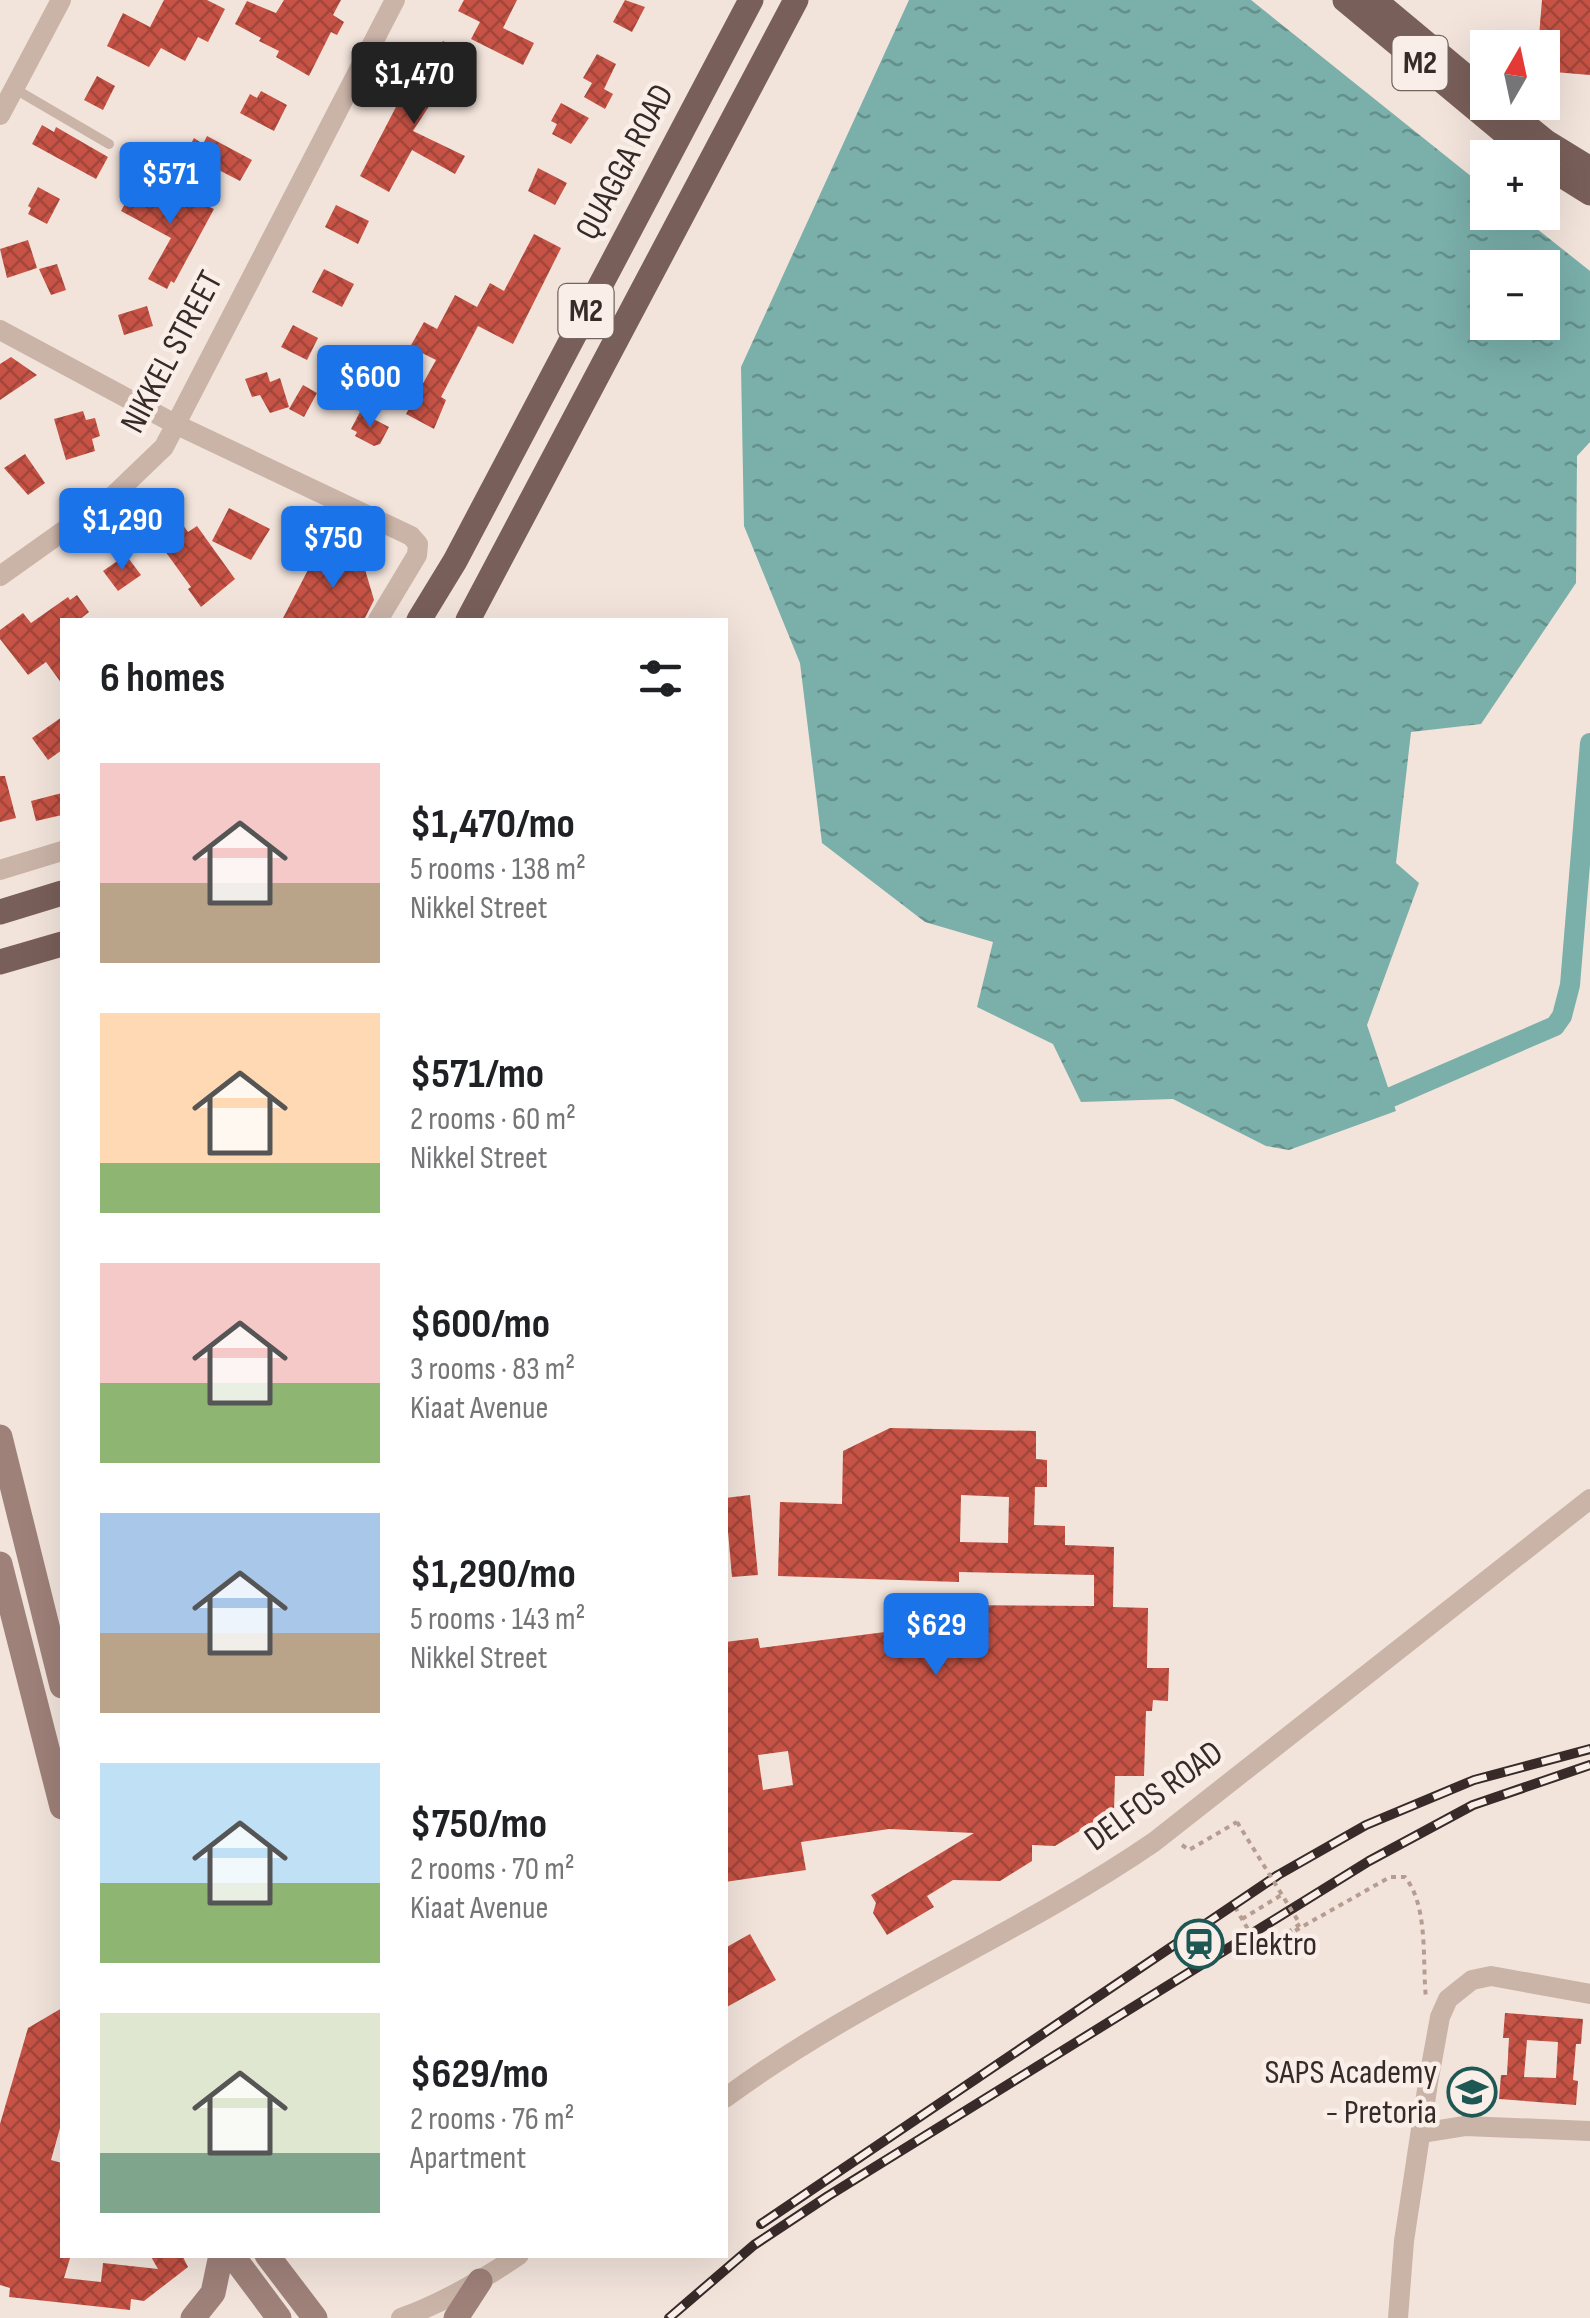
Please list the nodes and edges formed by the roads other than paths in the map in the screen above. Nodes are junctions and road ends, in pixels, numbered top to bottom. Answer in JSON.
{"nodes":[{"id":1,"x":61,"y":0,"type":"edge"},
{"id":2,"x":751,"y":0,"type":"edge"},
{"id":3,"x":796,"y":0,"type":"edge"},
{"id":4,"x":1345,"y":0,"type":"edge"},
{"id":5,"x":1374,"y":0,"type":"edge"},
{"id":6,"x":387,"y":3,"type":"edge"},
{"id":7,"x":1470,"y":79,"type":"edge"},
{"id":8,"x":14,"y":88,"type":"junction"},
{"id":9,"x":0,"y":114,"type":"edge"},
{"id":10,"x":1519,"y":120,"type":"edge"},
{"id":11,"x":1513,"y":140,"type":"edge"},
{"id":12,"x":110,"y":144,"type":"dead end"},
{"id":13,"x":1590,"y":169,"type":"edge"},
{"id":14,"x":1560,"y":174,"type":"edge"},
{"id":15,"x":1590,"y":193,"type":"edge"},
{"id":16,"x":0,"y":330,"type":"edge"},
{"id":17,"x":176,"y":424,"type":"junction"},
{"id":18,"x":0,"y":576,"type":"edge"},
{"id":19,"x":379,"y":618,"type":"edge"},
{"id":20,"x":420,"y":618,"type":"edge"},
{"id":21,"x":469,"y":618,"type":"edge"},
{"id":22,"x":60,"y":852,"type":"edge"},
{"id":23,"x":0,"y":870,"type":"edge"},
{"id":24,"x":60,"y":895,"type":"edge"},
{"id":25,"x":0,"y":912,"type":"edge"},
{"id":26,"x":60,"y":945,"type":"edge"},
{"id":27,"x":0,"y":962,"type":"edge"},
{"id":28,"x":0,"y":1437,"type":"edge"},
{"id":29,"x":1590,"y":1499,"type":"edge"},
{"id":30,"x":0,"y":1564,"type":"edge"},
{"id":31,"x":60,"y":1678,"type":"edge"},
{"id":32,"x":60,"y":1799,"type":"edge"},
{"id":33,"x":1590,"y":1994,"type":"edge"},
{"id":34,"x":728,"y":2096,"type":"edge"},
{"id":35,"x":1590,"y":2131,"type":"edge"},
{"id":36,"x":1421,"y":2133,"type":"junction"},
{"id":37,"x":220,"y":2258,"type":"edge"},
{"id":38,"x":234,"y":2258,"type":"edge"},
{"id":39,"x":269,"y":2258,"type":"edge"},
{"id":40,"x":514,"y":2258,"type":"edge"},
{"id":41,"x":480,"y":2281,"type":"junction"},
{"id":42,"x":193,"y":2318,"type":"edge"},
{"id":43,"x":278,"y":2318,"type":"edge"},
{"id":44,"x":315,"y":2318,"type":"edge"},
{"id":45,"x":401,"y":2318,"type":"edge"},
{"id":46,"x":456,"y":2318,"type":"edge"},
{"id":47,"x":1398,"y":2318,"type":"edge"}],
"edges":[{"from":1,"to":8,"type":"street"},
{"from":2,"to":20,"type":"main road","name":"QUAGGA ROAD","number":"M2"},
{"from":3,"to":21,"type":"main road","number":"M2"},
{"from":4,"to":11,"type":"main road","number":"M2"},
{"from":5,"to":7,"type":"main road","number":"M2"},
{"from":6,"to":17,"type":"street","name":"NIKKEL STREET"},
{"from":8,"to":9,"type":"street"},
{"from":8,"to":12,"type":"lane"},
{"from":10,"to":13,"type":"main road","number":"M2"},
{"from":14,"to":15,"type":"main road"},
{"from":16,"to":17,"type":"street"},
{"from":17,"to":18,"type":"street","name":"NIKKEL STREET"},
{"from":17,"to":19,"type":"street"},
{"from":22,"to":23,"type":"street"},
{"from":24,"to":25,"type":"main road"},
{"from":26,"to":27,"type":"main road"},
{"from":28,"to":31,"type":"main road"},
{"from":29,"to":34,"type":"street","name":"DELFOS ROAD"},
{"from":30,"to":32,"type":"main road"},
{"from":33,"to":36,"type":"street"},
{"from":35,"to":36,"type":"street"},
{"from":36,"to":47,"type":"street"},
{"from":37,"to":42,"type":"main road"},
{"from":38,"to":43,"type":"main road"},
{"from":39,"to":44,"type":"main road"},
{"from":40,"to":41,"type":"street"},
{"from":41,"to":45,"type":"street"},
{"from":41,"to":46,"type":"main road"}]}
